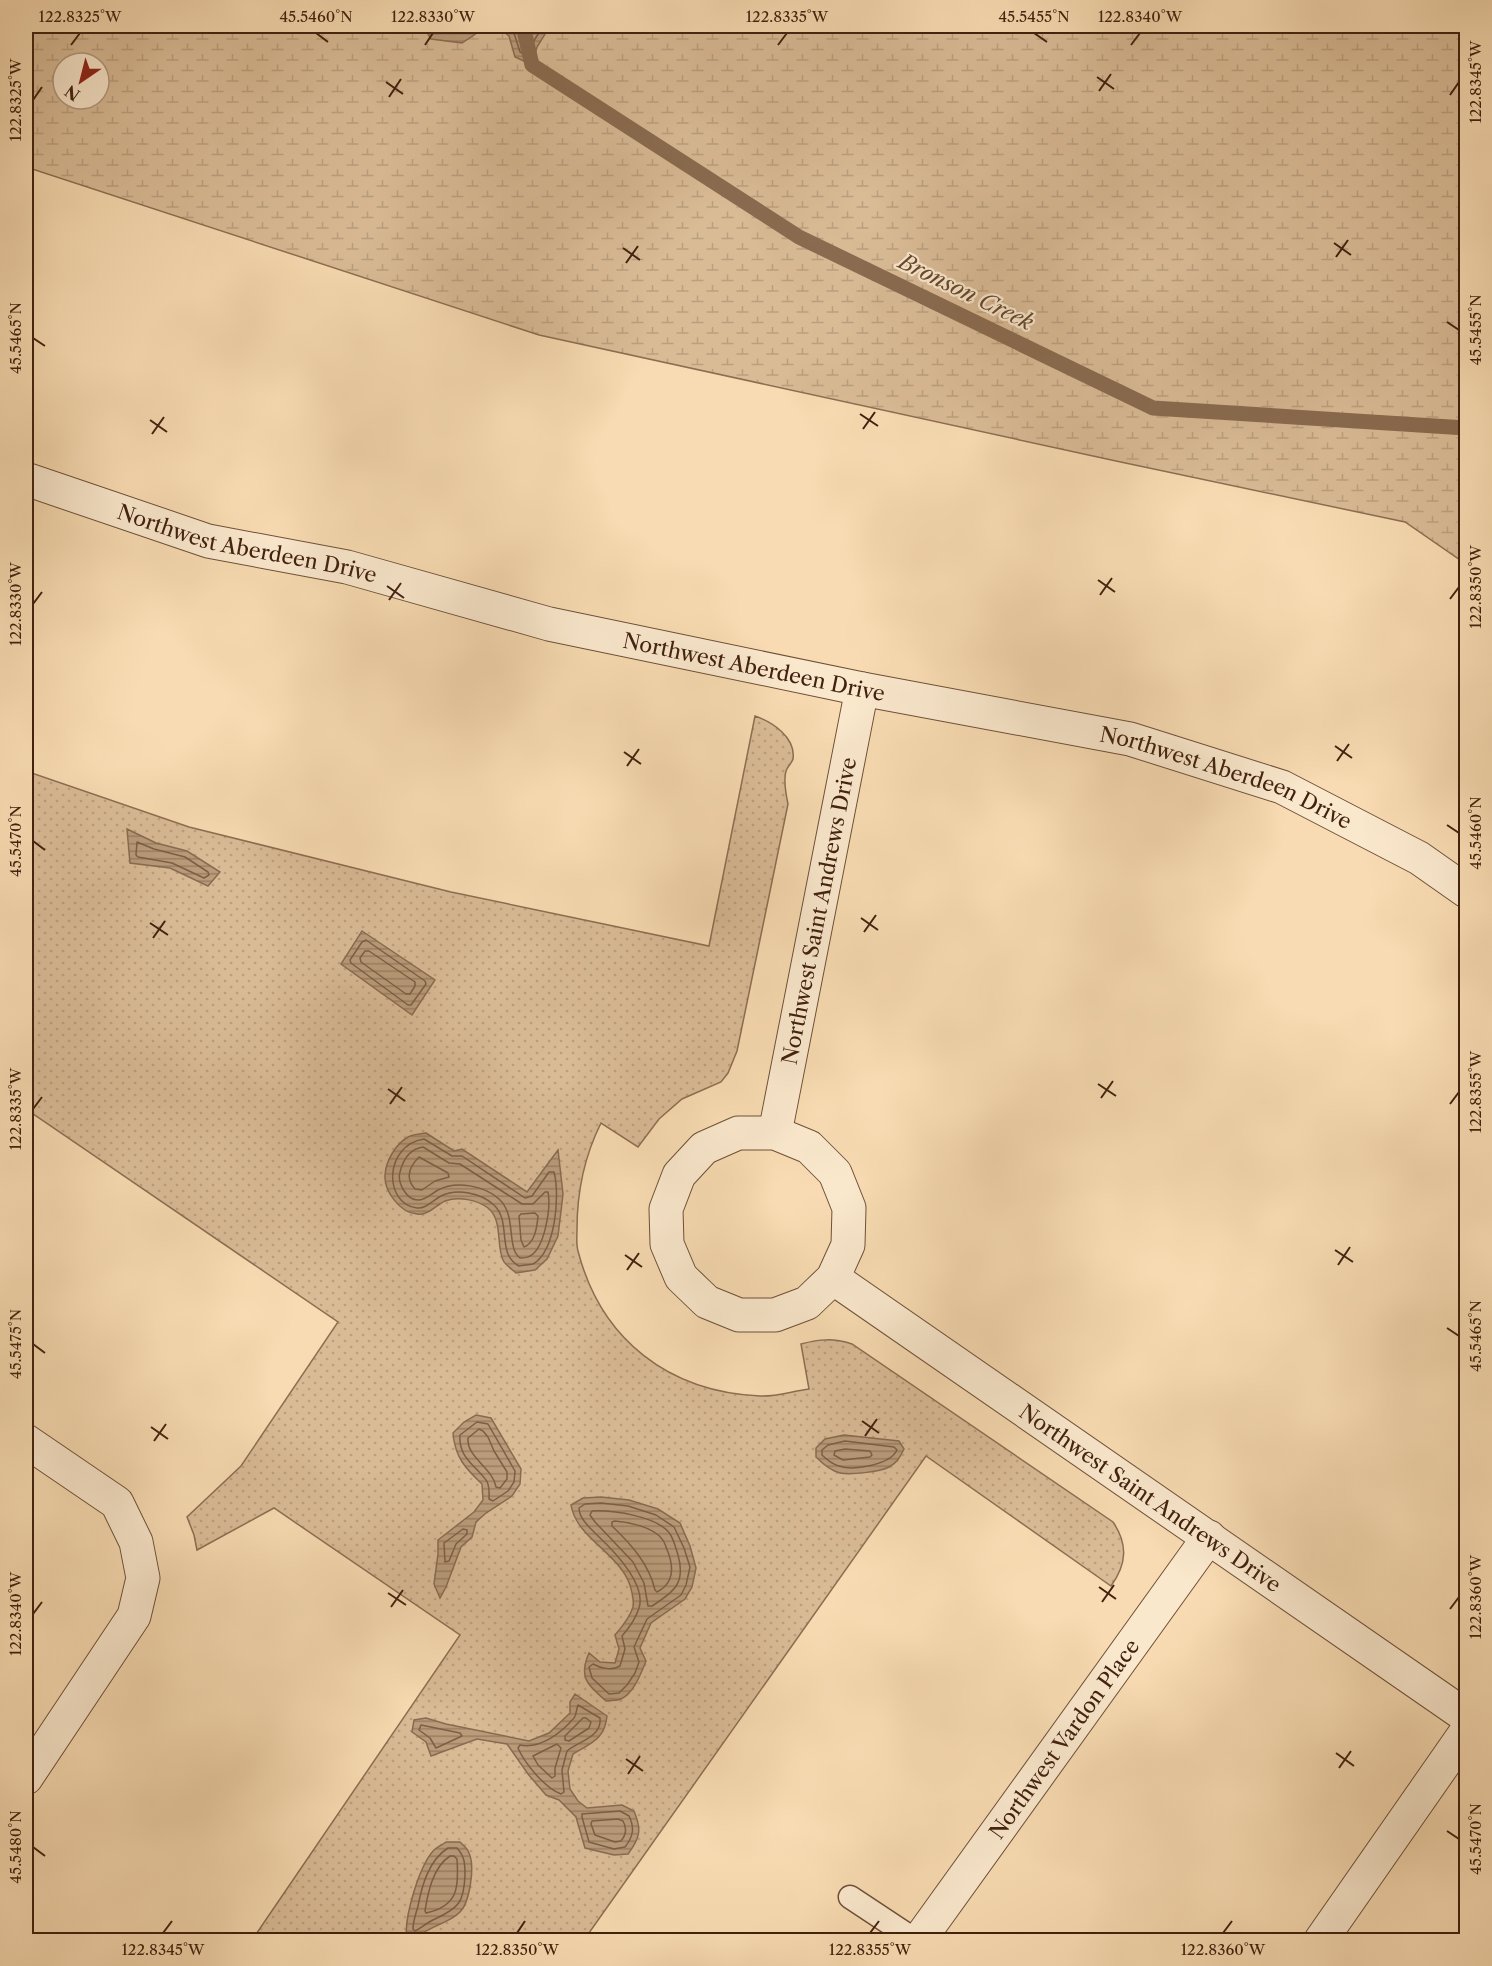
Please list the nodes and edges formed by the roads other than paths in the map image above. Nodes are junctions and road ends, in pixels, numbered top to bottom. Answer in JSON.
{"nodes":[{"id":1,"x":26,"y":479,"type":"edge"},
{"id":2,"x":862,"y":689,"type":"junction"},
{"id":3,"x":1467,"y":891,"type":"edge"},
{"id":4,"x":775,"y":1133,"type":"junction"},
{"id":5,"x":833,"y":1278,"type":"junction"},
{"id":6,"x":26,"y":1441,"type":"edge"},
{"id":7,"x":1209,"y":1537,"type":"junction"},
{"id":8,"x":1467,"y":1716,"type":"edge"},
{"id":9,"x":1467,"y":1732,"type":"edge"},
{"id":10,"x":26,"y":1778,"type":"edge"},
{"id":11,"x":850,"y":1897,"type":"dead end"},
{"id":12,"x":917,"y":1941,"type":"edge"},
{"id":13,"x":1321,"y":1941,"type":"edge"}],
"edges":[{"from":1,"to":2,"type":"street","name":"Northwest Aberdeen Drive"},
{"from":2,"to":3,"type":"street","name":"Northwest Aberdeen Drive"},
{"from":2,"to":4,"type":"street","name":"Northwest Saint Andrews Drive"},
{"from":4,"to":5,"type":"street"},
{"from":4,"to":5,"type":"street"},
{"from":5,"to":7,"type":"street","name":"Northwest Saint Andrews Drive"},
{"from":6,"to":10,"type":"street"},
{"from":7,"to":8,"type":"street","name":"Northwest Saint Andrews Drive"},
{"from":7,"to":12,"type":"street","name":"Northwest Vardon Place"},
{"from":9,"to":13,"type":"street"},
{"from":11,"to":12,"type":"lane"}]}
